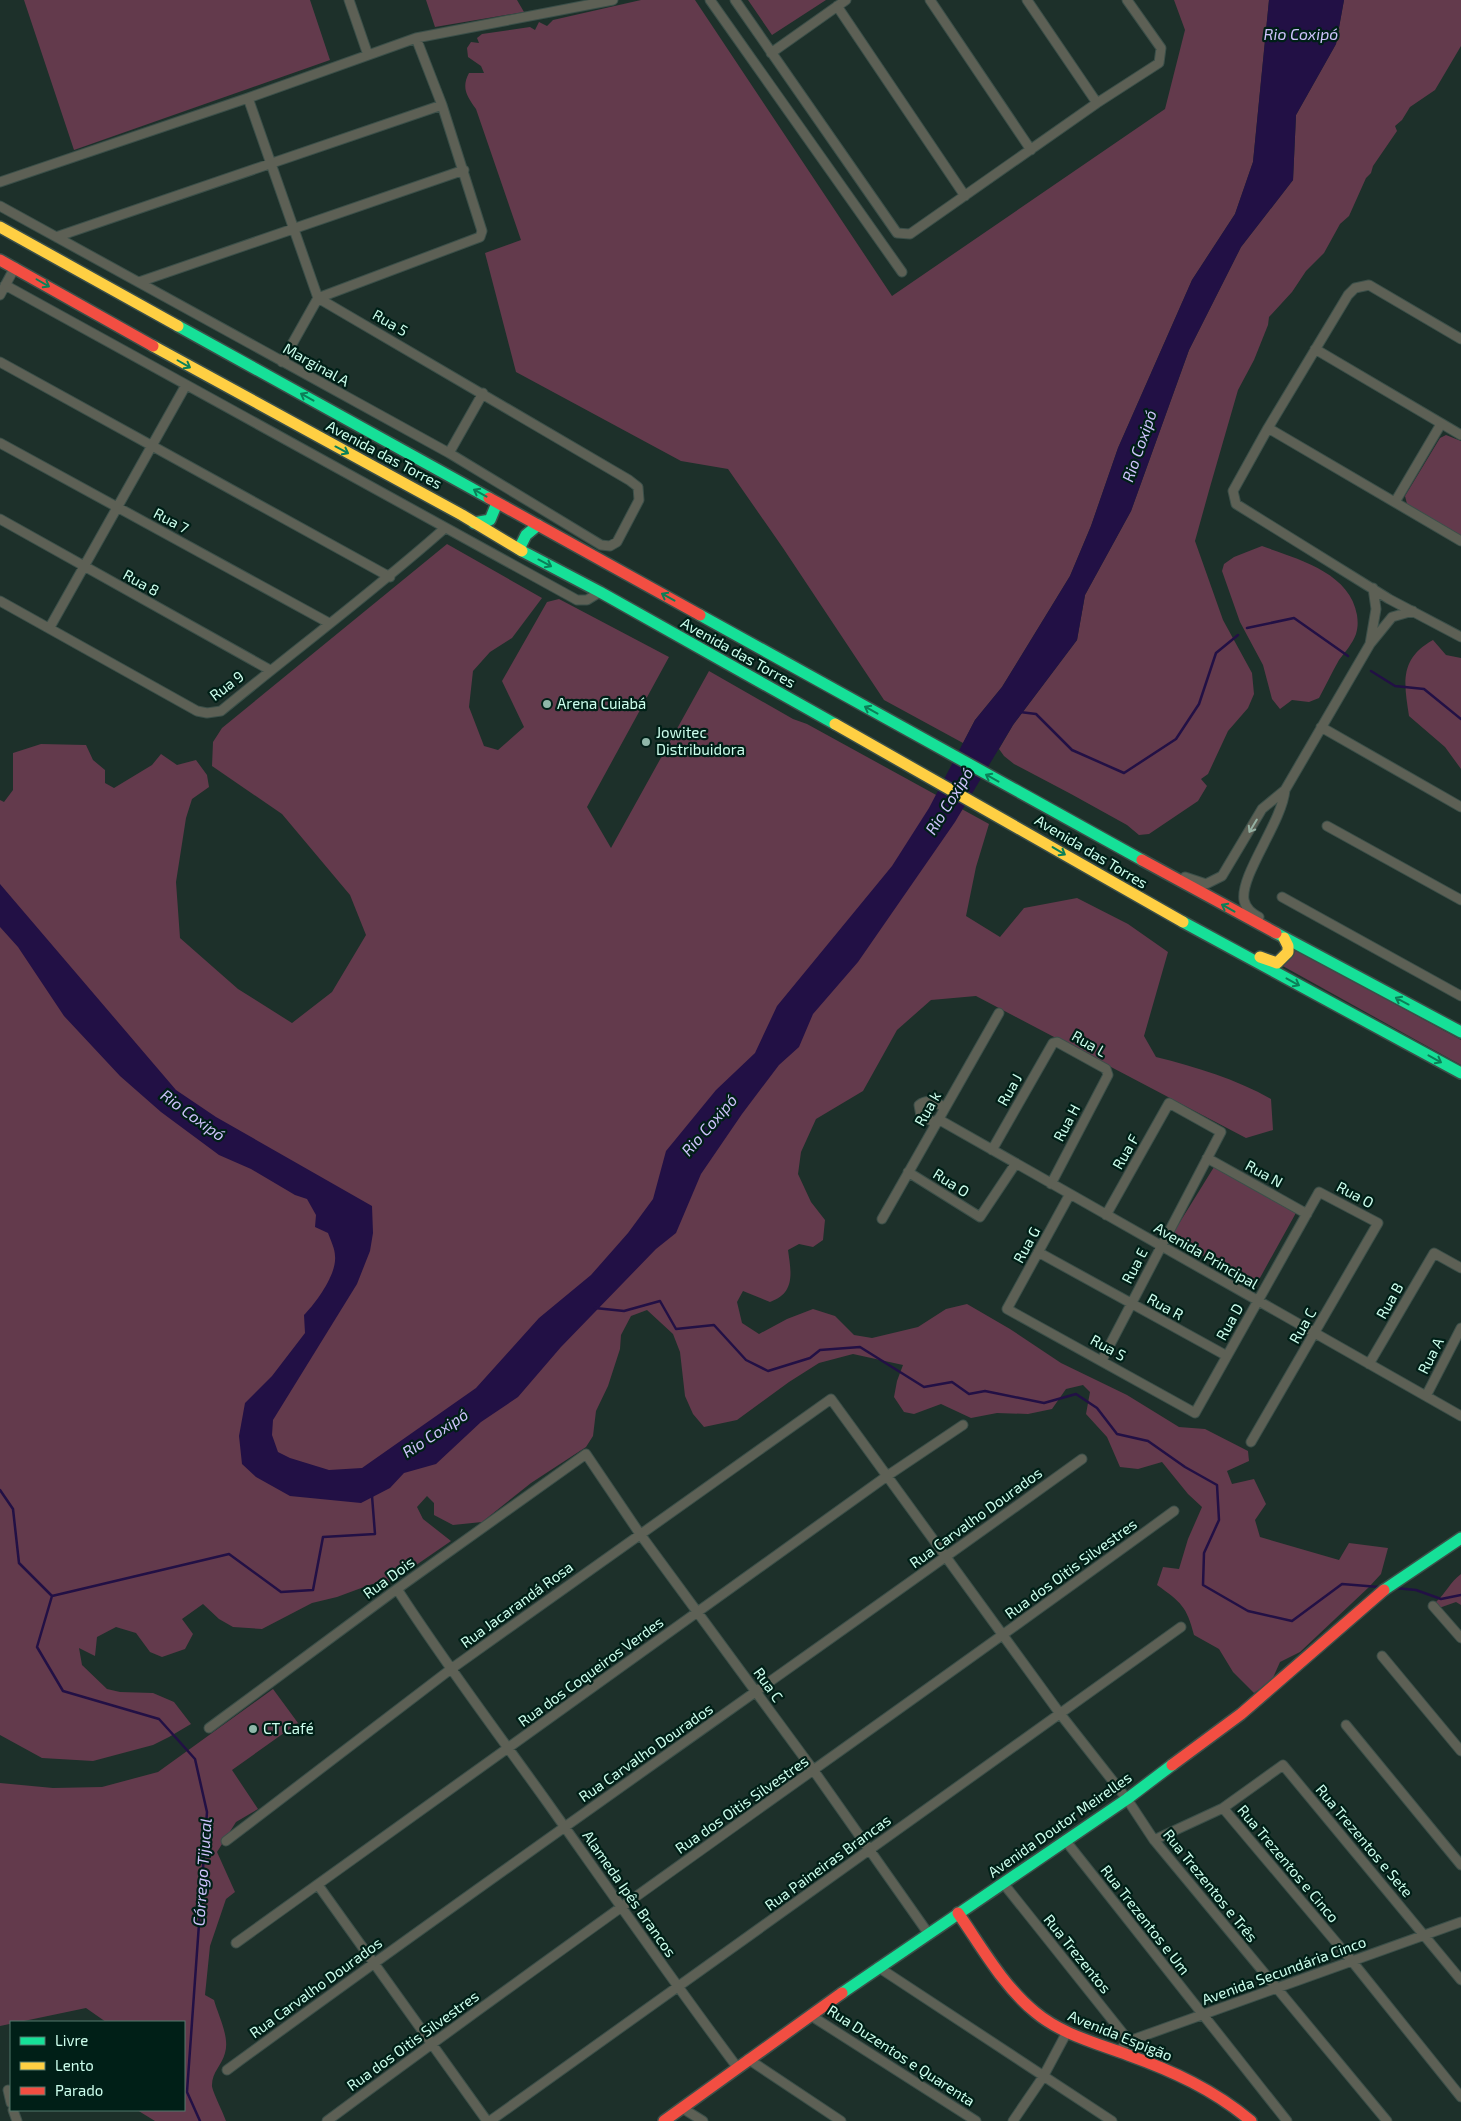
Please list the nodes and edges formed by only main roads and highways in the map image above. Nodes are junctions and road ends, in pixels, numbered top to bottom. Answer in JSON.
{"nodes":[{"id":1,"x":0,"y":227,"type":"edge"},
{"id":2,"x":0,"y":260,"type":"edge"},
{"id":3,"x":497,"y":502,"type":"junction"},
{"id":4,"x":474,"y":522,"type":"junction"},
{"id":5,"x":538,"y":525,"type":"junction"},
{"id":6,"x":519,"y":549,"type":"junction"},
{"id":7,"x":1141,"y":899,"type":"junction"},
{"id":8,"x":1284,"y":938,"type":"junction"},
{"id":9,"x":1461,"y":1032,"type":"edge"},
{"id":10,"x":1461,"y":1073,"type":"edge"},
{"id":11,"x":1461,"y":1538,"type":"edge"},
{"id":12,"x":958,"y":1913,"type":"junction"},
{"id":13,"x":664,"y":2121,"type":"edge"},
{"id":14,"x":1251,"y":2121,"type":"edge"}],
"edges":[{"from":3,"to":1,"type":"main road","name":"Avenida das Torres","one_way":true},
{"from":2,"to":4,"type":"main road","name":"Avenida das Torres","one_way":true},
{"from":3,"to":4,"type":"main road"},
{"from":3,"to":5,"type":"main road","name":"Avenida das Torres"},
{"from":4,"to":6,"type":"main road","name":"Avenida das Torres"},
{"from":5,"to":6,"type":"main road"},
{"from":8,"to":5,"type":"main road","name":"Avenida das Torres","one_way":true},
{"from":6,"to":7,"type":"main road","name":"Avenida das Torres","one_way":true},
{"from":7,"to":8,"type":"main road"},
{"from":7,"to":10,"type":"main road","name":"Avenida das Torres","one_way":true},
{"from":9,"to":8,"type":"main road","name":"Avenida das Torres","one_way":true},
{"from":11,"to":12,"type":"main road","name":"Avenida Doutor Meirelles"},
{"from":12,"to":13,"type":"main road","name":"Avenida Doutor Meirelles"},
{"from":12,"to":14,"type":"main road","name":"Avenida Espigão"}]}
